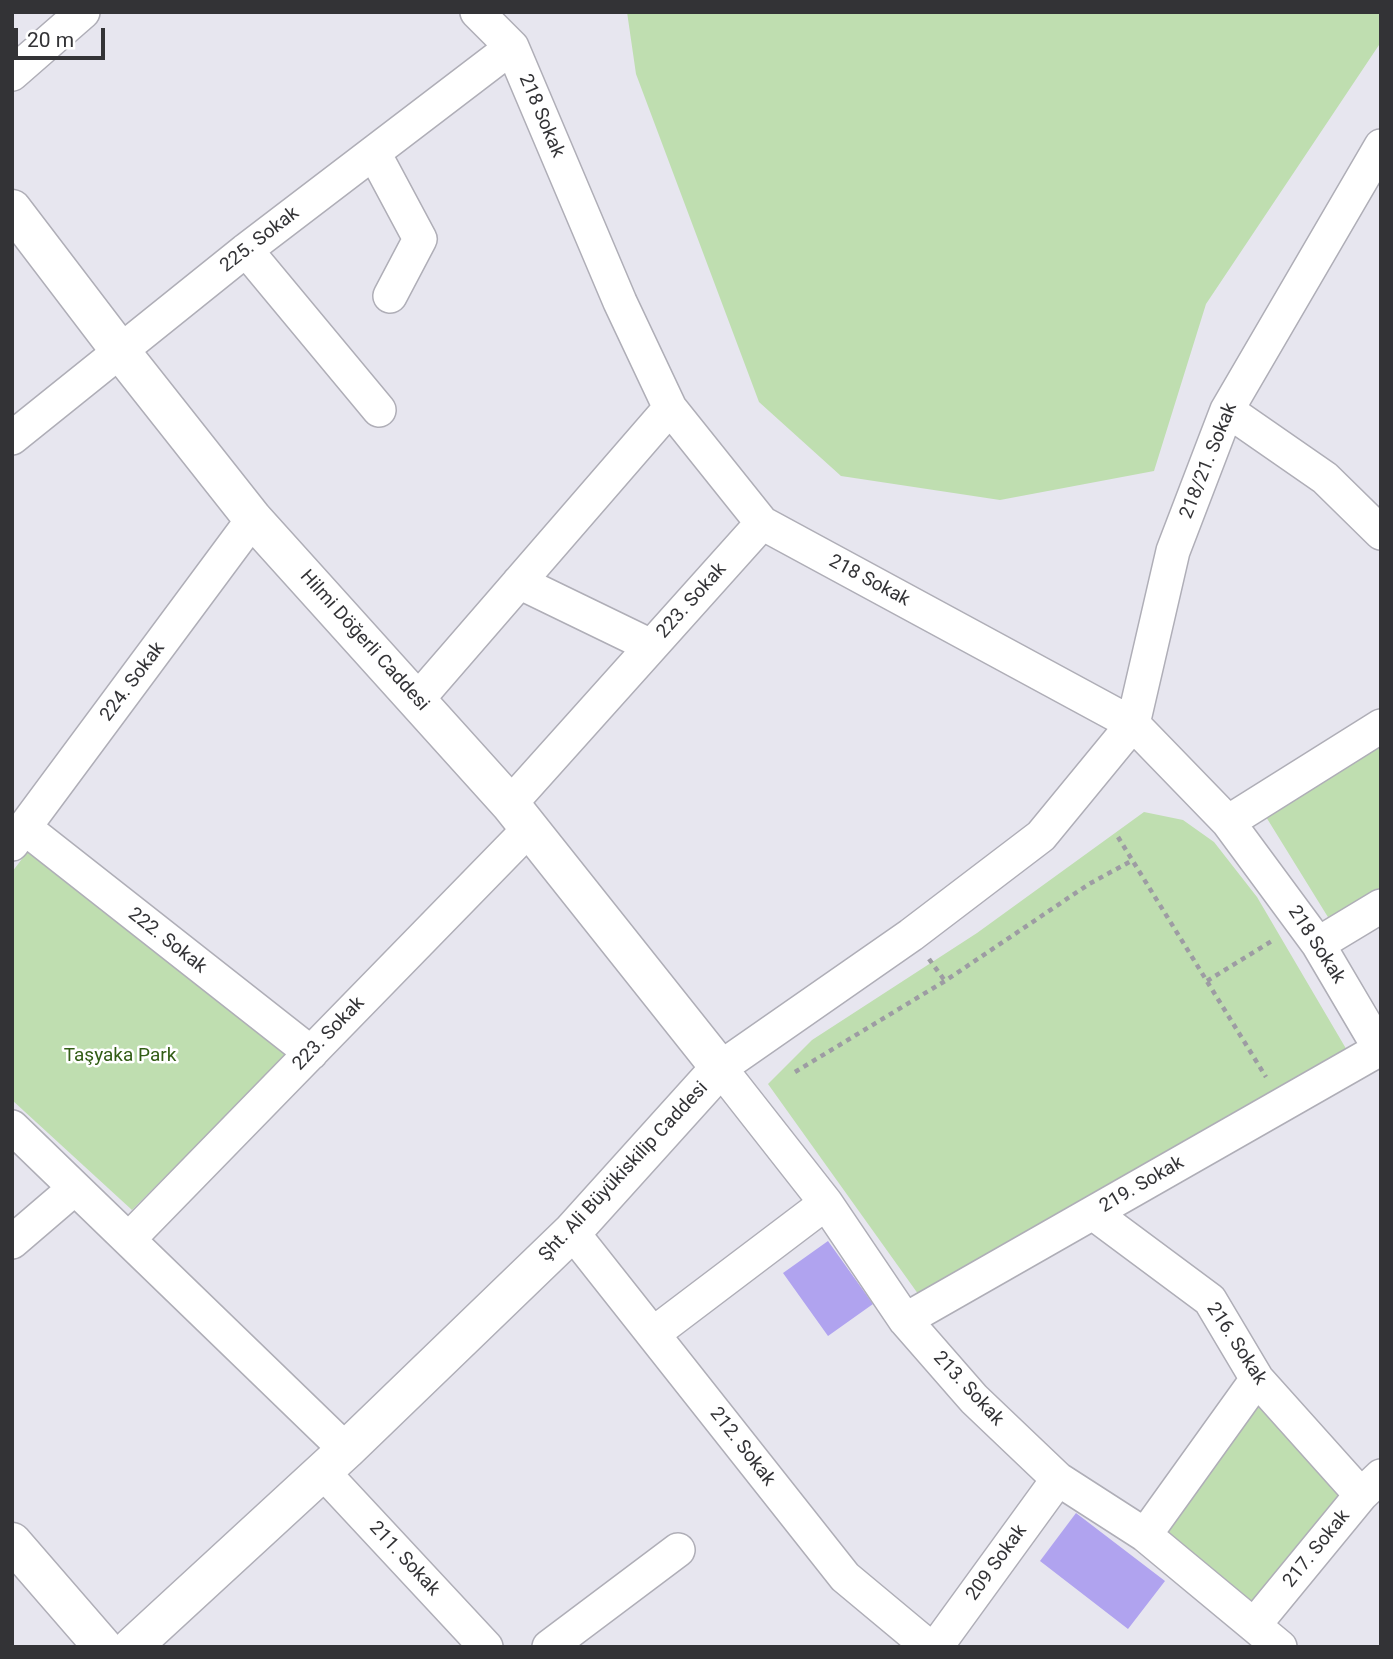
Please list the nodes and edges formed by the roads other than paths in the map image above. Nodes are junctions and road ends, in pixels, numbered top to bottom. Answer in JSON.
{"nodes":[{"id":1,"x":83,"y":12,"type":"edge"},
{"id":2,"x":477,"y":12,"type":"edge"},
{"id":3,"x":512,"y":47,"type":"junction"},
{"id":4,"x":12,"y":74,"type":"edge"},
{"id":5,"x":1381,"y":146,"type":"edge"},
{"id":6,"x":374,"y":153,"type":"junction"},
{"id":7,"x":12,"y":209,"type":"edge"},
{"id":8,"x":246,"y":250,"type":"junction"},
{"id":9,"x":390,"y":296,"type":"dead end"},
{"id":10,"x":121,"y":352,"type":"junction"},
{"id":11,"x":670,"y":408,"type":"junction"},
{"id":12,"x":379,"y":410,"type":"dead end"},
{"id":13,"x":1227,"y":410,"type":"junction"},
{"id":14,"x":12,"y":438,"type":"edge"},
{"id":15,"x":253,"y":519,"type":"junction"},
{"id":16,"x":762,"y":523,"type":"junction"},
{"id":17,"x":1381,"y":533,"type":"edge"},
{"id":18,"x":519,"y":582,"type":"junction"},
{"id":19,"x":651,"y":646,"type":"junction"},
{"id":20,"x":417,"y":700,"type":"junction"},
{"id":21,"x":1133,"y":724,"type":"junction"},
{"id":22,"x":1381,"y":726,"type":"edge"},
{"id":23,"x":519,"y":816,"type":"junction"},
{"id":24,"x":1228,"y":822,"type":"junction"},
{"id":25,"x":18,"y":836,"type":"edge"},
{"id":26,"x":1381,"y":906,"type":"edge"},
{"id":27,"x":1310,"y":933,"type":"junction"},
{"id":28,"x":1380,"y":1050,"type":"edge"},
{"id":29,"x":311,"y":1053,"type":"junction"},
{"id":30,"x":720,"y":1068,"type":"junction"},
{"id":31,"x":12,"y":1127,"type":"edge"},
{"id":32,"x":75,"y":1188,"type":"junction"},
{"id":33,"x":826,"y":1203,"type":"junction"},
{"id":34,"x":1093,"y":1213,"type":"junction"},
{"id":35,"x":572,"y":1232,"type":"junction"},
{"id":36,"x":129,"y":1239,"type":"junction"},
{"id":37,"x":12,"y":1242,"type":"edge"},
{"id":38,"x":905,"y":1320,"type":"junction"},
{"id":39,"x":653,"y":1334,"type":"junction"},
{"id":40,"x":1256,"y":1379,"type":"junction"},
{"id":41,"x":334,"y":1461,"type":"junction"},
{"id":42,"x":1058,"y":1479,"type":"junction"},
{"id":43,"x":1371,"y":1485,"type":"edge"},
{"id":44,"x":1145,"y":1535,"type":"junction"},
{"id":45,"x":12,"y":1542,"type":"edge"},
{"id":46,"x":678,"y":1549,"type":"dead end"},
{"id":47,"x":1255,"y":1624,"type":"junction"},
{"id":48,"x":473,"y":1642,"type":"edge"},
{"id":49,"x":103,"y":1647,"type":"edge"},
{"id":50,"x":132,"y":1647,"type":"edge"},
{"id":51,"x":549,"y":1647,"type":"edge"},
{"id":52,"x":929,"y":1647,"type":"edge"},
{"id":53,"x":936,"y":1647,"type":"edge"},
{"id":54,"x":1280,"y":1647,"type":"edge"}],
"edges":[{"from":1,"to":4,"type":"street"},
{"from":2,"to":3,"type":"street","name":"218 Sokak"},
{"from":3,"to":6,"type":"street","name":"225. Sokak"},
{"from":3,"to":11,"type":"street","name":"218 Sokak"},
{"from":5,"to":13,"type":"street","name":"218/21. Sokak"},
{"from":6,"to":8,"type":"street","name":"225. Sokak"},
{"from":6,"to":9,"type":"street"},
{"from":7,"to":10,"type":"street","name":"Hilmi Döğerli Caddesi"},
{"from":8,"to":10,"type":"street","name":"225. Sokak"},
{"from":8,"to":12,"type":"street"},
{"from":10,"to":14,"type":"street","name":"225. Sokak"},
{"from":10,"to":15,"type":"street","name":"Hilmi Döğerli Caddesi"},
{"from":11,"to":16,"type":"street","name":"218 Sokak"},
{"from":11,"to":18,"type":"street"},
{"from":13,"to":17,"type":"street"},
{"from":13,"to":21,"type":"street","name":"218/21. Sokak"},
{"from":15,"to":20,"type":"street","name":"Hilmi Döğerli Caddesi"},
{"from":15,"to":25,"type":"street","name":"224. Sokak"},
{"from":16,"to":19,"type":"street","name":"223. Sokak"},
{"from":16,"to":21,"type":"street","name":"218 Sokak"},
{"from":18,"to":19,"type":"street"},
{"from":18,"to":20,"type":"street"},
{"from":19,"to":23,"type":"street","name":"223. Sokak"},
{"from":20,"to":23,"type":"street","name":"Hilmi Döğerli Caddesi"},
{"from":21,"to":24,"type":"street","name":"218 Sokak"},
{"from":21,"to":30,"type":"street","name":"Şht. Ali Büyükiskilip Caddesi"},
{"from":22,"to":24,"type":"street"},
{"from":23,"to":29,"type":"street","name":"223. Sokak"},
{"from":23,"to":30,"type":"street","name":"Hilmi Döğerli Caddesi"},
{"from":24,"to":27,"type":"street","name":"218 Sokak"},
{"from":25,"to":29,"type":"street","name":"222. Sokak"},
{"from":26,"to":27,"type":"street"},
{"from":27,"to":28,"type":"street","name":"218 Sokak"},
{"from":28,"to":34,"type":"street","name":"219. Sokak"},
{"from":29,"to":36,"type":"street","name":"223. Sokak"},
{"from":30,"to":33,"type":"street","name":"213. Sokak"},
{"from":30,"to":35,"type":"street","name":"Şht. Ali Büyükiskilip Caddesi"},
{"from":31,"to":32,"type":"street","name":"211. Sokak"},
{"from":32,"to":36,"type":"street","name":"211. Sokak"},
{"from":32,"to":37,"type":"street"},
{"from":33,"to":38,"type":"street","name":"213. Sokak"},
{"from":33,"to":39,"type":"street"},
{"from":34,"to":38,"type":"street","name":"219. Sokak"},
{"from":34,"to":40,"type":"street","name":"216. Sokak"},
{"from":35,"to":39,"type":"street","name":"212. Sokak"},
{"from":35,"to":41,"type":"street","name":"Şht. Ali Büyükiskilip Caddesi"},
{"from":36,"to":41,"type":"street","name":"211. Sokak"},
{"from":38,"to":42,"type":"street","name":"213. Sokak"},
{"from":39,"to":52,"type":"street","name":"212. Sokak"},
{"from":40,"to":43,"type":"street","name":"216. Sokak"},
{"from":40,"to":44,"type":"street"},
{"from":41,"to":48,"type":"street","name":"211. Sokak"},
{"from":41,"to":50,"type":"street","name":"Şht. Ali Büyükiskilip Caddesi"},
{"from":42,"to":44,"type":"street","name":"213. Sokak"},
{"from":42,"to":53,"type":"street","name":"209 Sokak"},
{"from":43,"to":47,"type":"street","name":"217. Sokak"},
{"from":44,"to":47,"type":"street","name":"213. Sokak"},
{"from":45,"to":49,"type":"street"},
{"from":46,"to":51,"type":"street"},
{"from":47,"to":54,"type":"street","name":"213. Sokak"}]}
